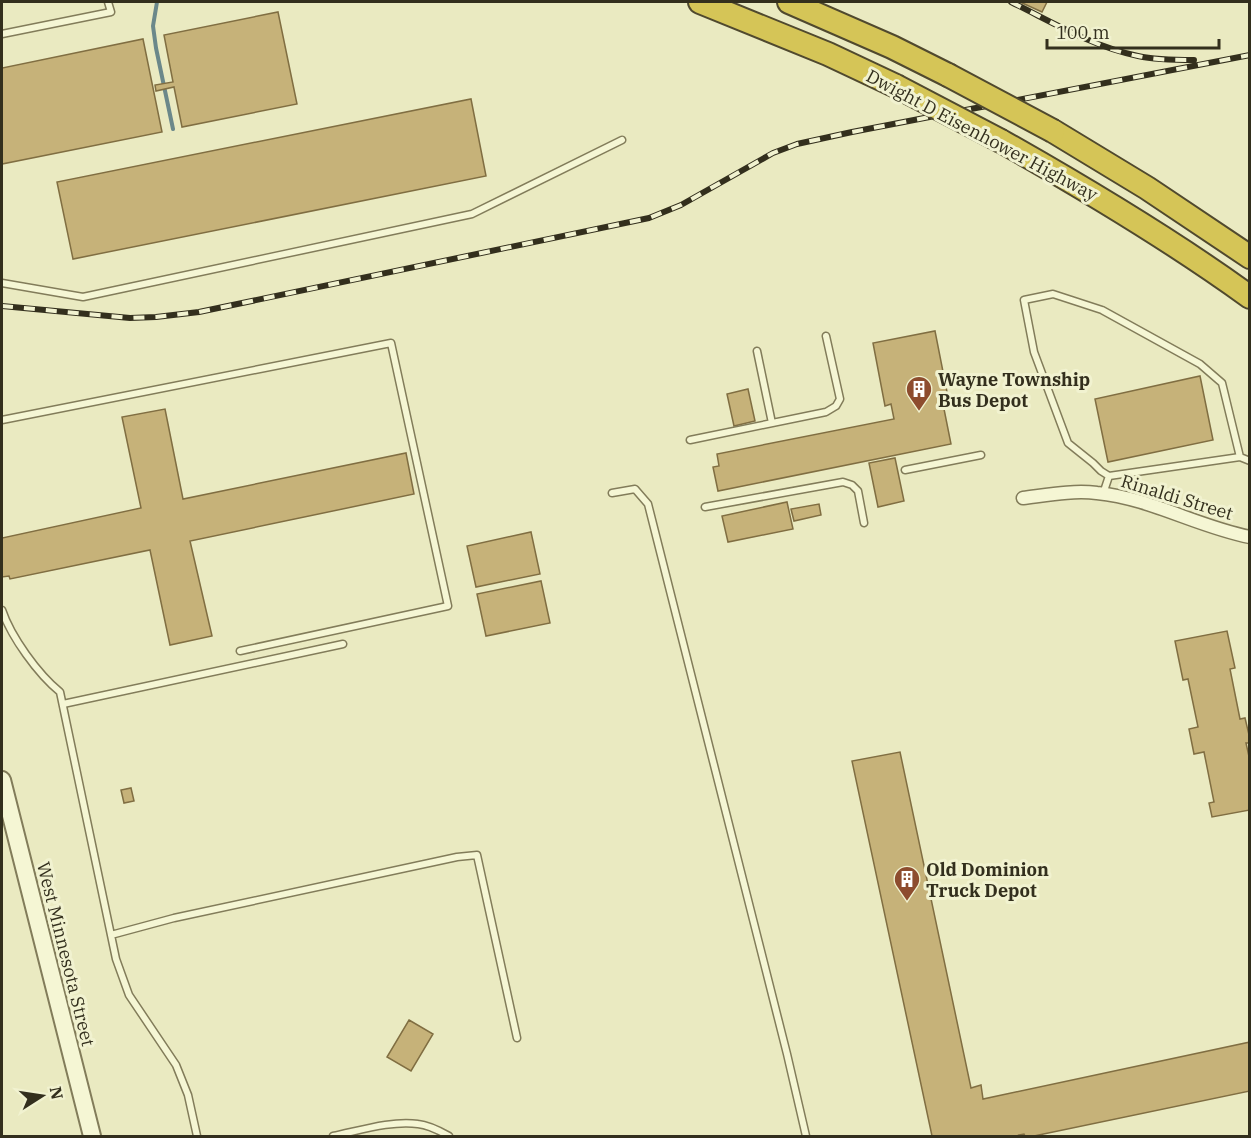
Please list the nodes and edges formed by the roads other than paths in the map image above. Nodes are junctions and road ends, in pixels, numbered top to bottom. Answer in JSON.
{"nodes":[{"id":1,"x":108,"y":2,"type":"edge"},
{"id":2,"x":700,"y":2,"type":"edge"},
{"id":3,"x":789,"y":2,"type":"edge"},
{"id":4,"x":2,"y":34,"type":"edge"},
{"id":5,"x":622,"y":140,"type":"dead end"},
{"id":6,"x":1250,"y":257,"type":"edge"},
{"id":7,"x":2,"y":283,"type":"edge"},
{"id":8,"x":1250,"y":297,"type":"edge"},
{"id":9,"x":826,"y":336,"type":"dead end"},
{"id":10,"x":757,"y":351,"type":"dead end"},
{"id":11,"x":2,"y":420,"type":"edge"},
{"id":12,"x":772,"y":423,"type":"junction"},
{"id":13,"x":690,"y":440,"type":"dead end"},
{"id":14,"x":981,"y":455,"type":"dead end"},
{"id":15,"x":1240,"y":457,"type":"junction"},
{"id":16,"x":1250,"y":461,"type":"edge"},
{"id":17,"x":905,"y":470,"type":"dead end"},
{"id":18,"x":1109,"y":476,"type":"junction"},
{"id":19,"x":612,"y":494,"type":"dead end"},
{"id":20,"x":1103,"y":494,"type":"junction"},
{"id":21,"x":1023,"y":498,"type":"dead end"},
{"id":22,"x":705,"y":507,"type":"dead end"},
{"id":23,"x":864,"y":523,"type":"dead end"},
{"id":24,"x":1250,"y":537,"type":"edge"},
{"id":25,"x":2,"y":610,"type":"edge"},
{"id":26,"x":343,"y":644,"type":"dead end"},
{"id":27,"x":240,"y":651,"type":"dead end"},
{"id":28,"x":63,"y":704,"type":"junction"},
{"id":29,"x":2,"y":780,"type":"edge"},
{"id":30,"x":111,"y":935,"type":"junction"},
{"id":31,"x":517,"y":1038,"type":"dead end"},
{"id":32,"x":92,"y":1137,"type":"edge"},
{"id":33,"x":197,"y":1137,"type":"edge"},
{"id":34,"x":333,"y":1137,"type":"edge"},
{"id":35,"x":449,"y":1137,"type":"edge"},
{"id":36,"x":806,"y":1137,"type":"edge"}],
"edges":[{"from":1,"to":4,"type":"lane"},
{"from":2,"to":8,"type":"highway","name":"Dwight D Eisenhower Highway","bridge":true},
{"from":3,"to":6,"type":"highway","name":"Dwight D Eisenhower Highway","bridge":true},
{"from":5,"to":7,"type":"lane"},
{"from":9,"to":12,"type":"lane"},
{"from":10,"to":12,"type":"lane"},
{"from":11,"to":27,"type":"lane"},
{"from":12,"to":13,"type":"lane"},
{"from":14,"to":17,"type":"lane"},
{"from":15,"to":16,"type":"lane"},
{"from":15,"to":18,"type":"lane"},
{"from":15,"to":18,"type":"lane"},
{"from":18,"to":20,"type":"lane"},
{"from":19,"to":36,"type":"lane"},
{"from":20,"to":21,"type":"street","name":"Rinaldi Street"},
{"from":20,"to":24,"type":"street","name":"Rinaldi Street"},
{"from":22,"to":23,"type":"lane"},
{"from":25,"to":28,"type":"lane"},
{"from":26,"to":28,"type":"lane"},
{"from":28,"to":30,"type":"lane"},
{"from":29,"to":32,"type":"street","name":"West Minnesota Street"},
{"from":30,"to":31,"type":"lane"},
{"from":30,"to":33,"type":"lane"},
{"from":34,"to":35,"type":"lane"}]}
